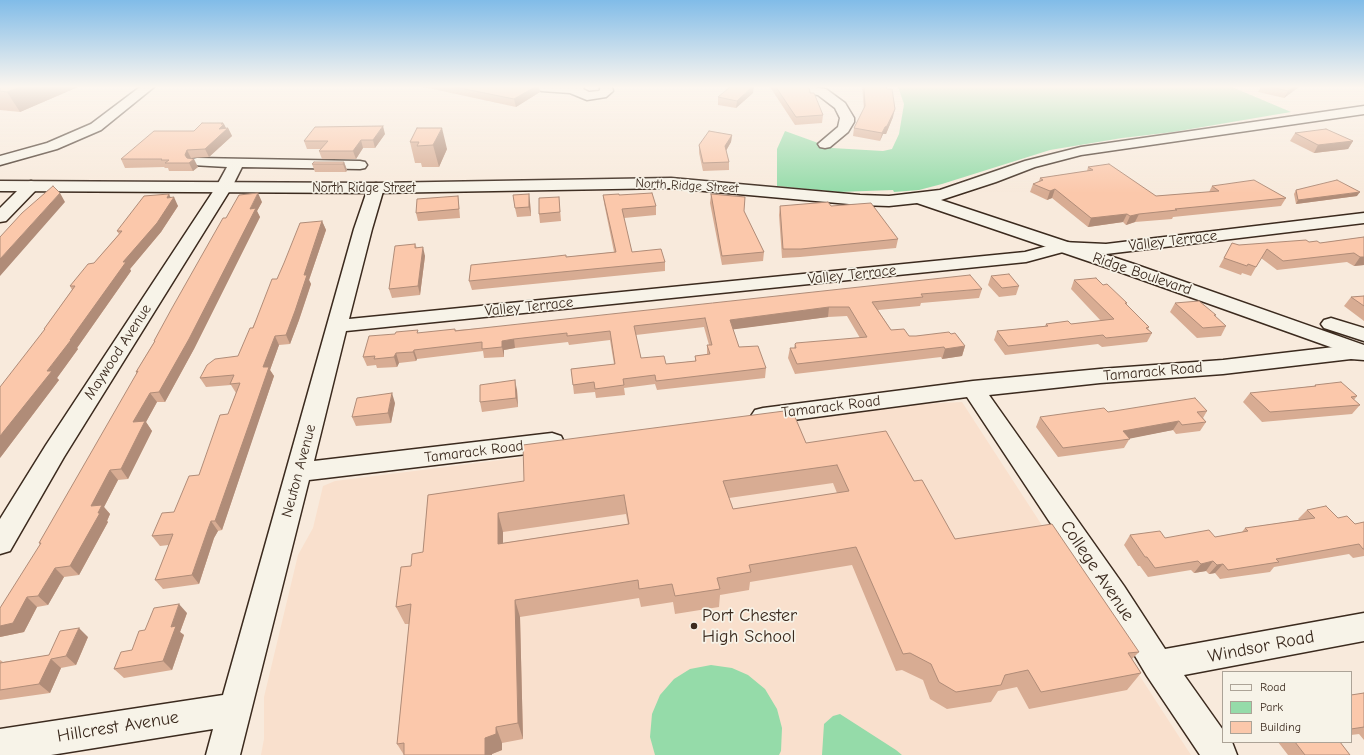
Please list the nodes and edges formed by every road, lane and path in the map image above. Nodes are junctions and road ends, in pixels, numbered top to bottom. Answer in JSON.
{"nodes":[{"id":1,"x":102,"y":122,"type":"edge"},
{"id":2,"x":847,"y":122,"type":"edge"},
{"id":3,"x":1277,"y":122,"type":"edge"},
{"id":4,"x":825,"y":144,"type":"dead end"},
{"id":5,"x":0,"y":161,"type":"edge"},
{"id":6,"x":197,"y":162,"type":"dead end"},
{"id":7,"x":237,"y":163,"type":"junction"},
{"id":8,"x":0,"y":186,"type":"edge"},
{"id":9,"x":31,"y":186,"type":"junction"},
{"id":10,"x":224,"y":187,"type":"junction"},
{"id":11,"x":342,"y":188,"type":"junction"},
{"id":12,"x":376,"y":188,"type":"junction"},
{"id":13,"x":946,"y":194,"type":"junction"},
{"id":14,"x":919,"y":198,"type":"junction"},
{"id":15,"x":2,"y":213,"type":"edge"},
{"id":16,"x":1364,"y":218,"type":"edge"},
{"id":17,"x":1062,"y":247,"type":"junction"},
{"id":18,"x":1106,"y":248,"type":"junction"},
{"id":19,"x":338,"y":326,"type":"junction"},
{"id":20,"x":1364,"y":335,"type":"edge"},
{"id":21,"x":1364,"y":352,"type":"edge"},
{"id":22,"x":973,"y":389,"type":"junction"},
{"id":23,"x":742,"y":418,"type":"edge"},
{"id":24,"x":572,"y":440,"type":"edge"},
{"id":25,"x":299,"y":472,"type":"junction"},
{"id":26,"x":0,"y":543,"type":"edge"},
{"id":27,"x":1364,"y":627,"type":"edge"},
{"id":28,"x":1158,"y":665,"type":"junction"},
{"id":29,"x":236,"y":709,"type":"junction"},
{"id":30,"x":0,"y":746,"type":"edge"},
{"id":31,"x":223,"y":755,"type":"edge"},
{"id":32,"x":1220,"y":755,"type":"edge"}],
"edges":[{"from":1,"to":5,"type":"street"},
{"from":2,"to":4,"type":"street"},
{"from":3,"to":13,"type":"street","name":"North Ridge Street"},
{"from":6,"to":7,"type":"street"},
{"from":7,"to":10,"type":"street","name":"Maywood Avenue"},
{"from":7,"to":11,"type":"street"},
{"from":8,"to":9,"type":"street","name":"North Ridge Street"},
{"from":9,"to":10,"type":"street","name":"North Ridge Street"},
{"from":9,"to":15,"type":"street"},
{"from":10,"to":11,"type":"street","name":"North Ridge Street"},
{"from":10,"to":26,"type":"street","name":"Maywood Avenue"},
{"from":11,"to":12,"type":"street","name":"North Ridge Street"},
{"from":12,"to":14,"type":"street","name":"North Ridge Street"},
{"from":12,"to":19,"type":"street","name":"Neuton Avenue"},
{"from":13,"to":14,"type":"street","name":"North Ridge Street"},
{"from":13,"to":18,"type":"street","name":"Ridge Boulevard"},
{"from":14,"to":17,"type":"street","name":"Ridge Boulevard"},
{"from":16,"to":18,"type":"street","name":"Valley Terrace"},
{"from":17,"to":18,"type":"street","name":"Valley Terrace"},
{"from":17,"to":19,"type":"street","name":"Valley Terrace"},
{"from":17,"to":21,"type":"street","name":"Ridge Boulevard"},
{"from":18,"to":20,"type":"street","name":"Ridge Boulevard"},
{"from":19,"to":25,"type":"street","name":"Neuton Avenue"},
{"from":21,"to":22,"type":"street","name":"Tamarack Road"},
{"from":22,"to":23,"type":"street","name":"Tamarack Road"},
{"from":22,"to":28,"type":"street","name":"College Avenue"},
{"from":24,"to":25,"type":"street","name":"Tamarack Road"},
{"from":25,"to":29,"type":"street","name":"Neuton Avenue"},
{"from":27,"to":28,"type":"street","name":"Windsor Road"},
{"from":28,"to":32,"type":"street","name":"College Avenue"},
{"from":29,"to":30,"type":"street","name":"Hillcrest Avenue"},
{"from":29,"to":31,"type":"street","name":"Neuton Avenue"}]}
